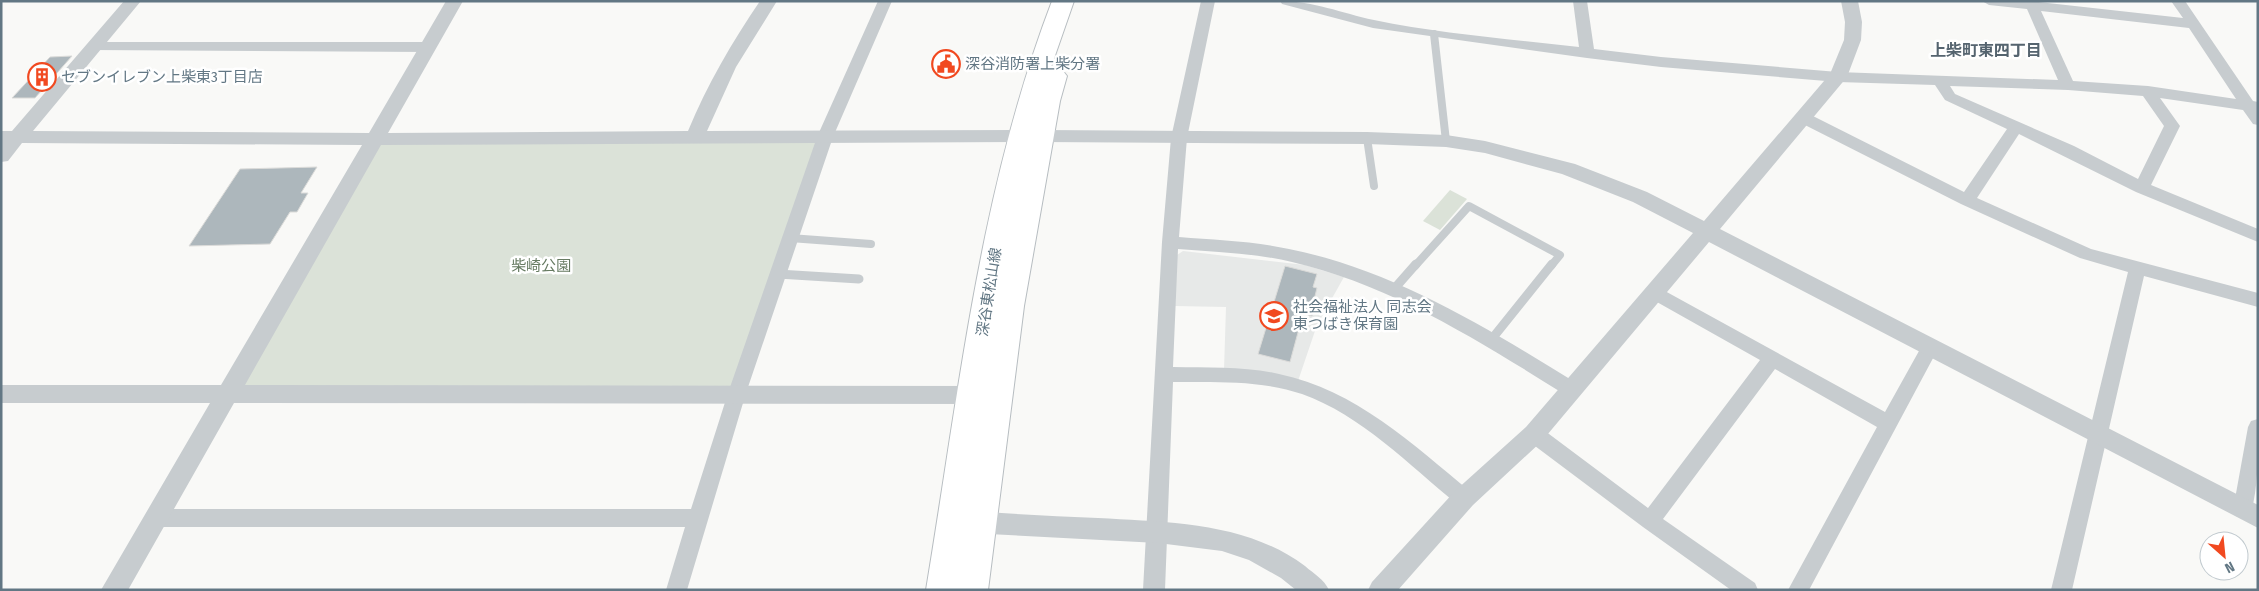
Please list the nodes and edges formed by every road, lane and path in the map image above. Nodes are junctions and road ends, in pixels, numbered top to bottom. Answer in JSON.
{"nodes":[{"id":1,"x":133,"y":1,"type":"edge"},
{"id":2,"x":455,"y":1,"type":"edge"},
{"id":3,"x":768,"y":1,"type":"edge"},
{"id":4,"x":885,"y":1,"type":"edge"},
{"id":5,"x":1063,"y":1,"type":"edge"},
{"id":6,"x":1081,"y":1,"type":"edge"},
{"id":7,"x":1208,"y":1,"type":"edge"},
{"id":8,"x":1287,"y":1,"type":"edge"},
{"id":9,"x":1580,"y":1,"type":"edge"},
{"id":10,"x":1849,"y":1,"type":"edge"},
{"id":11,"x":1989,"y":1,"type":"edge"},
{"id":12,"x":2178,"y":1,"type":"edge"},
{"id":13,"x":2032,"y":6,"type":"junction"},
{"id":14,"x":2193,"y":24,"type":"junction"},
{"id":15,"x":1434,"y":34,"type":"junction"},
{"id":16,"x":95,"y":47,"type":"junction"},
{"id":17,"x":428,"y":47,"type":"junction"},
{"id":18,"x":1586,"y":53,"type":"junction"},
{"id":19,"x":1838,"y":77,"type":"junction"},
{"id":20,"x":1939,"y":80,"type":"junction"},
{"id":21,"x":2068,"y":84,"type":"junction"},
{"id":22,"x":2148,"y":90,"type":"junction"},
{"id":23,"x":2253,"y":106,"type":"edge"},
{"id":24,"x":1804,"y":118,"type":"junction"},
{"id":25,"x":2258,"y":120,"type":"edge"},
{"id":26,"x":2016,"y":127,"type":"junction"},
{"id":27,"x":1031,"y":136,"type":"junction"},
{"id":28,"x":9,"y":137,"type":"edge"},
{"id":29,"x":825,"y":137,"type":"junction"},
{"id":30,"x":696,"y":138,"type":"junction"},
{"id":31,"x":1179,"y":138,"type":"junction"},
{"id":32,"x":1367,"y":138,"type":"junction"},
{"id":33,"x":375,"y":139,"type":"junction"},
{"id":34,"x":1446,"y":141,"type":"junction"},
{"id":35,"x":1,"y":156,"type":"edge"},
{"id":36,"x":1374,"y":186,"type":"dead end"},
{"id":37,"x":2142,"y":188,"type":"junction"},
{"id":38,"x":1967,"y":200,"type":"junction"},
{"id":39,"x":1705,"y":230,"type":"junction"},
{"id":40,"x":2258,"y":236,"type":"edge"},
{"id":41,"x":790,"y":238,"type":"junction"},
{"id":42,"x":1170,"y":242,"type":"junction"},
{"id":43,"x":871,"y":244,"type":"dead end"},
{"id":44,"x":2138,"y":267,"type":"junction"},
{"id":45,"x":778,"y":274,"type":"junction"},
{"id":46,"x":859,"y":279,"type":"dead end"},
{"id":47,"x":1394,"y":289,"type":"junction"},
{"id":48,"x":1654,"y":292,"type":"junction"},
{"id":49,"x":2258,"y":300,"type":"edge"},
{"id":50,"x":1491,"y":340,"type":"junction"},
{"id":51,"x":1930,"y":347,"type":"junction"},
{"id":52,"x":1771,"y":360,"type":"junction"},
{"id":53,"x":1164,"y":374,"type":"junction"},
{"id":54,"x":1571,"y":388,"type":"junction"},
{"id":55,"x":738,"y":393,"type":"junction"},
{"id":56,"x":1,"y":394,"type":"edge"},
{"id":57,"x":228,"y":395,"type":"junction"},
{"id":58,"x":986,"y":395,"type":"junction"},
{"id":59,"x":1887,"y":423,"type":"junction"},
{"id":60,"x":2258,"y":427,"type":"edge"},
{"id":61,"x":1534,"y":434,"type":"junction"},
{"id":62,"x":2096,"y":435,"type":"junction"},
{"id":63,"x":1464,"y":498,"type":"junction"},
{"id":64,"x":2250,"y":514,"type":"edge"},
{"id":65,"x":156,"y":518,"type":"junction"},
{"id":66,"x":698,"y":518,"type":"junction"},
{"id":67,"x":954,"y":521,"type":"junction"},
{"id":68,"x":1650,"y":521,"type":"junction"},
{"id":69,"x":980,"y":523,"type":"junction"},
{"id":70,"x":1158,"y":532,"type":"junction"},
{"id":71,"x":114,"y":590,"type":"edge"},
{"id":72,"x":676,"y":590,"type":"edge"},
{"id":73,"x":943,"y":590,"type":"edge"},
{"id":74,"x":971,"y":590,"type":"edge"},
{"id":75,"x":1154,"y":590,"type":"edge"},
{"id":76,"x":1316,"y":590,"type":"edge"},
{"id":77,"x":1381,"y":590,"type":"edge"},
{"id":78,"x":1748,"y":590,"type":"edge"},
{"id":79,"x":1798,"y":590,"type":"edge"},
{"id":80,"x":2061,"y":590,"type":"edge"}],
"edges":[{"from":1,"to":16,"type":"street"},
{"from":2,"to":17,"type":"street"},
{"from":3,"to":30,"type":"street"},
{"from":4,"to":29,"type":"street"},
{"from":5,"to":27,"type":"main road","name":"深谷東松山線"},
{"from":6,"to":27,"type":"main road","name":"深谷東松山線"},
{"from":7,"to":31,"type":"street"},
{"from":8,"to":15,"type":"street"},
{"from":9,"to":18,"type":"street"},
{"from":10,"to":19,"type":"street"},
{"from":11,"to":13,"type":"street"},
{"from":12,"to":14,"type":"street"},
{"from":13,"to":14,"type":"street"},
{"from":13,"to":21,"type":"street"},
{"from":14,"to":23,"type":"street"},
{"from":15,"to":18,"type":"street"},
{"from":15,"to":34,"type":"lane"},
{"from":16,"to":17,"type":"street"},
{"from":16,"to":28,"type":"street"},
{"from":17,"to":33,"type":"street"},
{"from":18,"to":19,"type":"street"},
{"from":19,"to":20,"type":"street"},
{"from":19,"to":24,"type":"street"},
{"from":20,"to":21,"type":"street"},
{"from":20,"to":26,"type":"street"},
{"from":21,"to":22,"type":"street"},
{"from":22,"to":23,"type":"street"},
{"from":22,"to":37,"type":"street"},
{"from":23,"to":25,"type":"street"},
{"from":24,"to":38,"type":"street"},
{"from":24,"to":39,"type":"street"},
{"from":26,"to":37,"type":"street"},
{"from":26,"to":38,"type":"street"},
{"from":27,"to":29,"type":"street"},
{"from":27,"to":31,"type":"street"},
{"from":27,"to":58,"type":"main road","name":"深谷東松山線"},
{"from":28,"to":33,"type":"street"},
{"from":28,"to":35,"type":"street"},
{"from":29,"to":30,"type":"street"},
{"from":29,"to":41,"type":"street"},
{"from":30,"to":33,"type":"street"},
{"from":31,"to":32,"type":"street"},
{"from":31,"to":42,"type":"street"},
{"from":32,"to":34,"type":"street"},
{"from":32,"to":36,"type":"lane"},
{"from":33,"to":57,"type":"street"},
{"from":34,"to":39,"type":"street"},
{"from":37,"to":40,"type":"street"},
{"from":38,"to":44,"type":"street"},
{"from":39,"to":48,"type":"street"},
{"from":39,"to":51,"type":"street"},
{"from":41,"to":43,"type":"lane"},
{"from":41,"to":45,"type":"street"},
{"from":42,"to":47,"type":"street"},
{"from":42,"to":53,"type":"street"},
{"from":44,"to":49,"type":"street"},
{"from":44,"to":62,"type":"street"},
{"from":45,"to":46,"type":"lane"},
{"from":45,"to":55,"type":"street"},
{"from":47,"to":50,"type":"street"},
{"from":47,"to":50,"type":"lane"},
{"from":48,"to":52,"type":"street"},
{"from":48,"to":54,"type":"street"},
{"from":50,"to":54,"type":"street"},
{"from":51,"to":59,"type":"street"},
{"from":51,"to":62,"type":"street"},
{"from":52,"to":59,"type":"street"},
{"from":52,"to":68,"type":"street"},
{"from":53,"to":63,"type":"street"},
{"from":53,"to":70,"type":"street"},
{"from":54,"to":61,"type":"street"},
{"from":55,"to":57,"type":"street"},
{"from":55,"to":58,"type":"street"},
{"from":55,"to":66,"type":"street"},
{"from":56,"to":57,"type":"street"},
{"from":57,"to":65,"type":"street"},
{"from":58,"to":67,"type":"main road","name":"深谷東松山線"},
{"from":58,"to":69,"type":"main road","name":"深谷東松山線"},
{"from":59,"to":79,"type":"street"},
{"from":60,"to":64,"type":"street"},
{"from":61,"to":63,"type":"street"},
{"from":61,"to":68,"type":"street"},
{"from":62,"to":64,"type":"street"},
{"from":62,"to":80,"type":"street"},
{"from":63,"to":77,"type":"street"},
{"from":65,"to":66,"type":"street"},
{"from":65,"to":71,"type":"street"},
{"from":66,"to":72,"type":"street"},
{"from":67,"to":69,"type":"street"},
{"from":67,"to":73,"type":"main road","name":"深谷東松山線"},
{"from":68,"to":78,"type":"street"},
{"from":69,"to":70,"type":"street"},
{"from":69,"to":74,"type":"main road","name":"深谷東松山線"},
{"from":70,"to":75,"type":"street"},
{"from":70,"to":76,"type":"street"}]}
